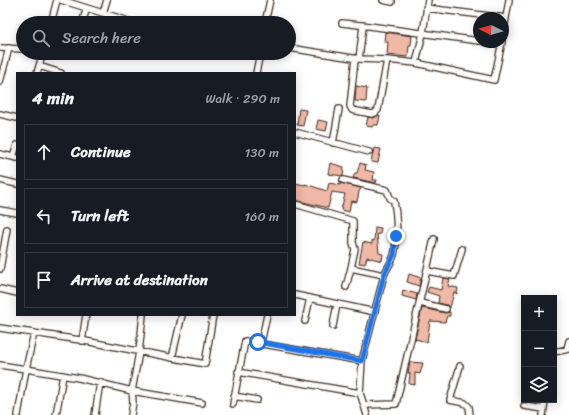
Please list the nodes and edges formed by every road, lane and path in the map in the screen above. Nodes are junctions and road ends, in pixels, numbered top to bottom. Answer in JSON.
{"nodes":[{"id":1,"x":57,"y":0,"type":"edge"},
{"id":2,"x":61,"y":0,"type":"edge"},
{"id":3,"x":107,"y":0,"type":"edge"},
{"id":4,"x":270,"y":0,"type":"edge"},
{"id":5,"x":383,"y":0,"type":"edge"},
{"id":6,"x":428,"y":0,"type":"edge"},
{"id":7,"x":509,"y":0,"type":"edge"},
{"id":8,"x":392,"y":2,"type":"dead end"},
{"id":9,"x":87,"y":8,"type":"junction"},
{"id":10,"x":426,"y":8,"type":"junction"},
{"id":11,"x":507,"y":12,"type":"edge"},
{"id":12,"x":103,"y":13,"type":"junction"},
{"id":13,"x":473,"y":14,"type":"edge"},
{"id":14,"x":53,"y":16,"type":"edge"},
{"id":15,"x":84,"y":16,"type":"edge"},
{"id":16,"x":111,"y":16,"type":"edge"},
{"id":17,"x":267,"y":16,"type":"edge"},
{"id":18,"x":342,"y":23,"type":"dead end"},
{"id":19,"x":362,"y":25,"type":"junction"},
{"id":20,"x":422,"y":33,"type":"junction"},
{"id":21,"x":473,"y":40,"type":"edge"},
{"id":22,"x":0,"y":48,"type":"edge"},
{"id":23,"x":9,"y":48,"type":"junction"},
{"id":24,"x":16,"y":48,"type":"edge"},
{"id":25,"x":501,"y":48,"type":"edge"},
{"id":26,"x":296,"y":49,"type":"edge"},
{"id":27,"x":357,"y":59,"type":"junction"},
{"id":28,"x":41,"y":60,"type":"edge"},
{"id":29,"x":259,"y":60,"type":"edge"},
{"id":30,"x":387,"y":60,"type":"junction"},
{"id":31,"x":416,"y":63,"type":"junction"},
{"id":32,"x":39,"y":66,"type":"junction"},
{"id":33,"x":37,"y":72,"type":"edge"},
{"id":34,"x":58,"y":72,"type":"edge"},
{"id":35,"x":256,"y":72,"type":"edge"},
{"id":36,"x":0,"y":82,"type":"edge"},
{"id":37,"x":339,"y":109,"type":"dead end"},
{"id":38,"x":0,"y":114,"type":"edge"},
{"id":39,"x":16,"y":118,"type":"edge"},
{"id":40,"x":296,"y":132,"type":"edge"},
{"id":41,"x":333,"y":143,"type":"junction"},
{"id":42,"x":369,"y":152,"type":"dead end"},
{"id":43,"x":0,"y":154,"type":"edge"},
{"id":44,"x":15,"y":158,"type":"edge"},
{"id":45,"x":0,"y":180,"type":"edge"},
{"id":46,"x":343,"y":180,"type":"dead end"},
{"id":47,"x":16,"y":184,"type":"edge"},
{"id":48,"x":296,"y":204,"type":"edge"},
{"id":49,"x":0,"y":210,"type":"edge"},
{"id":50,"x":16,"y":213,"type":"edge"},
{"id":51,"x":7,"y":229,"type":"dead end"},
{"id":52,"x":434,"y":239,"type":"dead end"},
{"id":53,"x":462,"y":249,"type":"dead end"},
{"id":54,"x":351,"y":268,"type":"junction"},
{"id":55,"x":0,"y":269,"type":"edge"},
{"id":56,"x":428,"y":271,"type":"junction"},
{"id":57,"x":384,"y":275,"type":"junction"},
{"id":58,"x":346,"y":287,"type":"dead end"},
{"id":59,"x":0,"y":289,"type":"edge"},
{"id":60,"x":16,"y":292,"type":"edge"},
{"id":61,"x":296,"y":295,"type":"edge"},
{"id":62,"x":310,"y":298,"type":"junction"},
{"id":63,"x":420,"y":303,"type":"junction"},
{"id":64,"x":337,"y":304,"type":"junction"},
{"id":65,"x":446,"y":309,"type":"dead end"},
{"id":66,"x":375,"y":312,"type":"junction"},
{"id":67,"x":86,"y":316,"type":"edge"},
{"id":68,"x":141,"y":316,"type":"edge"},
{"id":69,"x":182,"y":316,"type":"edge"},
{"id":70,"x":214,"y":316,"type":"edge"},
{"id":71,"x":267,"y":316,"type":"edge"},
{"id":72,"x":304,"y":321,"type":"dead end"},
{"id":73,"x":333,"y":326,"type":"dead end"},
{"id":74,"x":0,"y":328,"type":"edge"},
{"id":75,"x":34,"y":333,"type":"junction"},
{"id":76,"x":82,"y":341,"type":"junction"},
{"id":77,"x":569,"y":341,"type":"edge"},
{"id":78,"x":261,"y":343,"type":"junction"},
{"id":79,"x":568,"y":349,"type":"edge"},
{"id":80,"x":557,"y":351,"type":"edge"},
{"id":81,"x":139,"y":352,"type":"junction"},
{"id":82,"x":172,"y":358,"type":"junction"},
{"id":83,"x":362,"y":361,"type":"junction"},
{"id":84,"x":0,"y":365,"type":"edge"},
{"id":85,"x":460,"y":366,"type":"dead end"},
{"id":86,"x":26,"y":368,"type":"junction"},
{"id":87,"x":238,"y":372,"type":"junction"},
{"id":88,"x":63,"y":375,"type":"junction"},
{"id":89,"x":100,"y":382,"type":"junction"},
{"id":90,"x":132,"y":391,"type":"junction"},
{"id":91,"x":360,"y":393,"type":"junction"},
{"id":92,"x":234,"y":396,"type":"junction"},
{"id":93,"x":257,"y":400,"type":"dead end"},
{"id":94,"x":202,"y":403,"type":"dead end"},
{"id":95,"x":233,"y":404,"type":"dead end"},
{"id":96,"x":365,"y":405,"type":"junction"},
{"id":97,"x":524,"y":406,"type":"dead end"},
{"id":98,"x":544,"y":412,"type":"edge"},
{"id":99,"x":18,"y":415,"type":"edge"},
{"id":100,"x":56,"y":415,"type":"edge"},
{"id":101,"x":95,"y":415,"type":"edge"},
{"id":102,"x":131,"y":415,"type":"edge"},
{"id":103,"x":368,"y":415,"type":"edge"},
{"id":104,"x":470,"y":415,"type":"edge"}],
"edges":[{"from":1,"to":14,"type":"street"},
{"from":2,"to":9,"type":"street"},
{"from":3,"to":12,"type":"street"},
{"from":4,"to":17,"type":"street"},
{"from":5,"to":8,"type":"street"},
{"from":6,"to":10,"type":"street"},
{"from":7,"to":11,"type":"street"},
{"from":9,"to":12,"type":"street"},
{"from":9,"to":15,"type":"street"},
{"from":10,"to":13,"type":"street"},
{"from":10,"to":20,"type":"street"},
{"from":12,"to":16,"type":"street"},
{"from":18,"to":19,"type":"street"},
{"from":19,"to":20,"type":"street"},
{"from":19,"to":27,"type":"street"},
{"from":20,"to":21,"type":"street"},
{"from":20,"to":31,"type":"street"},
{"from":22,"to":23,"type":"street"},
{"from":23,"to":24,"type":"street"},
{"from":23,"to":36,"type":"street"},
{"from":25,"to":31,"type":"street"},
{"from":26,"to":27,"type":"street"},
{"from":27,"to":30,"type":"street"},
{"from":27,"to":30,"type":"street"},
{"from":28,"to":32,"type":"street"},
{"from":29,"to":35,"type":"street"},
{"from":30,"to":31,"type":"street"},
{"from":32,"to":33,"type":"street"},
{"from":32,"to":34,"type":"street"},
{"from":37,"to":41,"type":"street"},
{"from":38,"to":39,"type":"street"},
{"from":40,"to":41,"type":"street"},
{"from":41,"to":42,"type":"street"},
{"from":43,"to":44,"type":"street"},
{"from":45,"to":47,"type":"street"},
{"from":46,"to":57,"type":"street"},
{"from":48,"to":54,"type":"street"},
{"from":49,"to":50,"type":"street"},
{"from":51,"to":55,"type":"street"},
{"from":52,"to":56,"type":"street"},
{"from":53,"to":56,"type":"street"},
{"from":54,"to":57,"type":"street"},
{"from":54,"to":58,"type":"street"},
{"from":56,"to":63,"type":"street"},
{"from":57,"to":66,"type":"street"},
{"from":59,"to":60,"type":"street"},
{"from":61,"to":62,"type":"street"},
{"from":62,"to":64,"type":"street"},
{"from":62,"to":72,"type":"street"},
{"from":63,"to":65,"type":"street"},
{"from":63,"to":96,"type":"street"},
{"from":64,"to":66,"type":"street"},
{"from":64,"to":73,"type":"street"},
{"from":66,"to":83,"type":"street"},
{"from":67,"to":76,"type":"street"},
{"from":68,"to":81,"type":"street"},
{"from":69,"to":82,"type":"street"},
{"from":70,"to":82,"type":"street"},
{"from":71,"to":78,"type":"street"},
{"from":74,"to":75,"type":"street"},
{"from":75,"to":76,"type":"street"},
{"from":75,"to":86,"type":"street"},
{"from":76,"to":81,"type":"street"},
{"from":77,"to":79,"type":"street"},
{"from":78,"to":83,"type":"street"},
{"from":78,"to":87,"type":"street"},
{"from":79,"to":80,"type":"street"},
{"from":81,"to":82,"type":"street"},
{"from":81,"to":90,"type":"street"},
{"from":83,"to":91,"type":"street"},
{"from":84,"to":86,"type":"street"},
{"from":85,"to":104,"type":"street"},
{"from":86,"to":88,"type":"street"},
{"from":86,"to":99,"type":"street"},
{"from":87,"to":91,"type":"street"},
{"from":87,"to":92,"type":"street"},
{"from":88,"to":89,"type":"street"},
{"from":88,"to":100,"type":"street"},
{"from":89,"to":90,"type":"street"},
{"from":89,"to":101,"type":"street"},
{"from":90,"to":94,"type":"street"},
{"from":90,"to":102,"type":"street"},
{"from":91,"to":96,"type":"street"},
{"from":92,"to":93,"type":"street"},
{"from":92,"to":95,"type":"street"},
{"from":96,"to":103,"type":"street"},
{"from":97,"to":98,"type":"street"}]}
